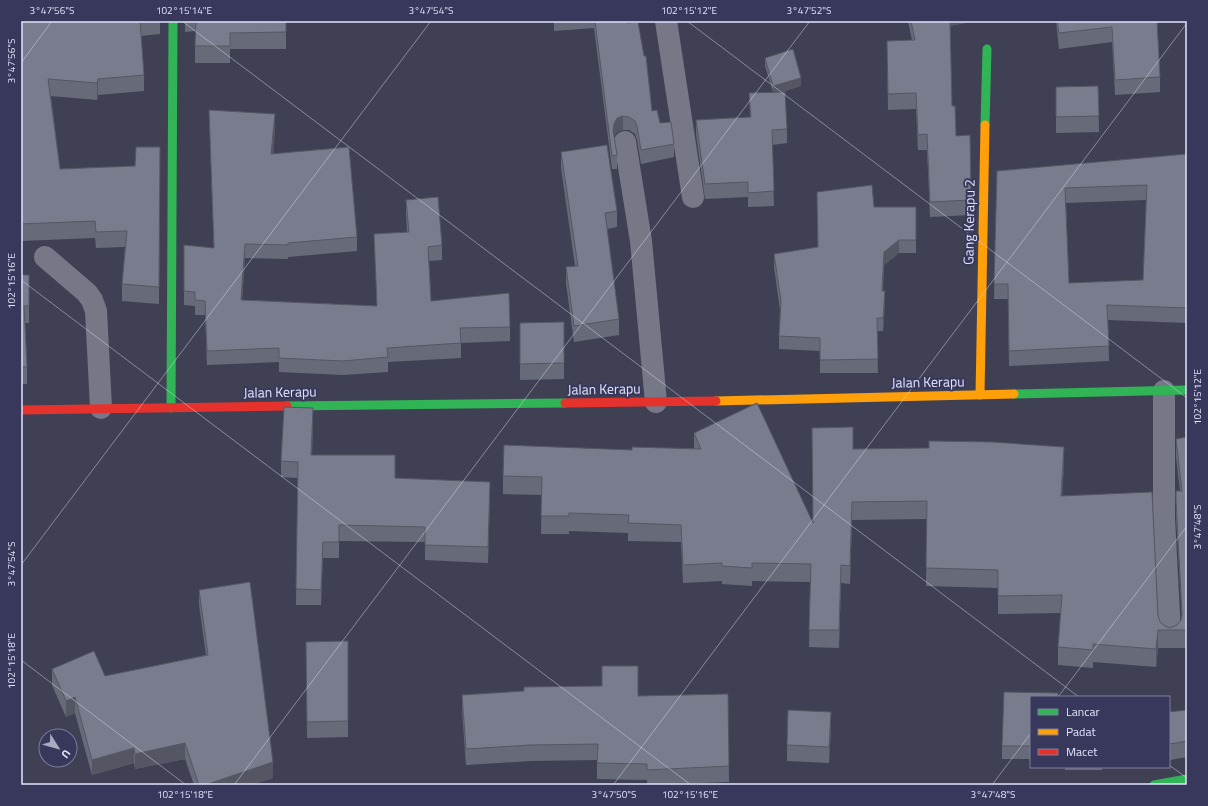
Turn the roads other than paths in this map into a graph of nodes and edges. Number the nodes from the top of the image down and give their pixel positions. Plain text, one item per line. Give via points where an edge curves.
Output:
1 (173, 21) edge
2 (666, 21) edge
3 (987, 49) dead end
4 (625, 142) dead end
5 (693, 197) dead end
6 (45, 257) dead end
7 (1187, 390) edge
8 (1164, 391) junction
9 (980, 395) junction
10 (656, 402) junction
11 (101, 408) junction
12 (171, 408) junction
13 (21, 410) edge
14 (1170, 633) dead end
15 (1187, 779) edge
16 (1154, 785) edge

1 - 12 street
2 - 5 street
3 - 9 street, Gang Kerapu 2
4 - 10 street via 641,241
6 - 11 street via 92,300 96,311
7 - 8 street, Jalan Kerapu
8 - 9 street, Jalan Kerapu
8 - 14 street via 1164,518
9 - 10 street, Jalan Kerapu
10 - 12 street, Jalan Kerapu
11 - 12 street, Jalan Kerapu
11 - 13 street, Jalan Kerapu
15 - 16 street

